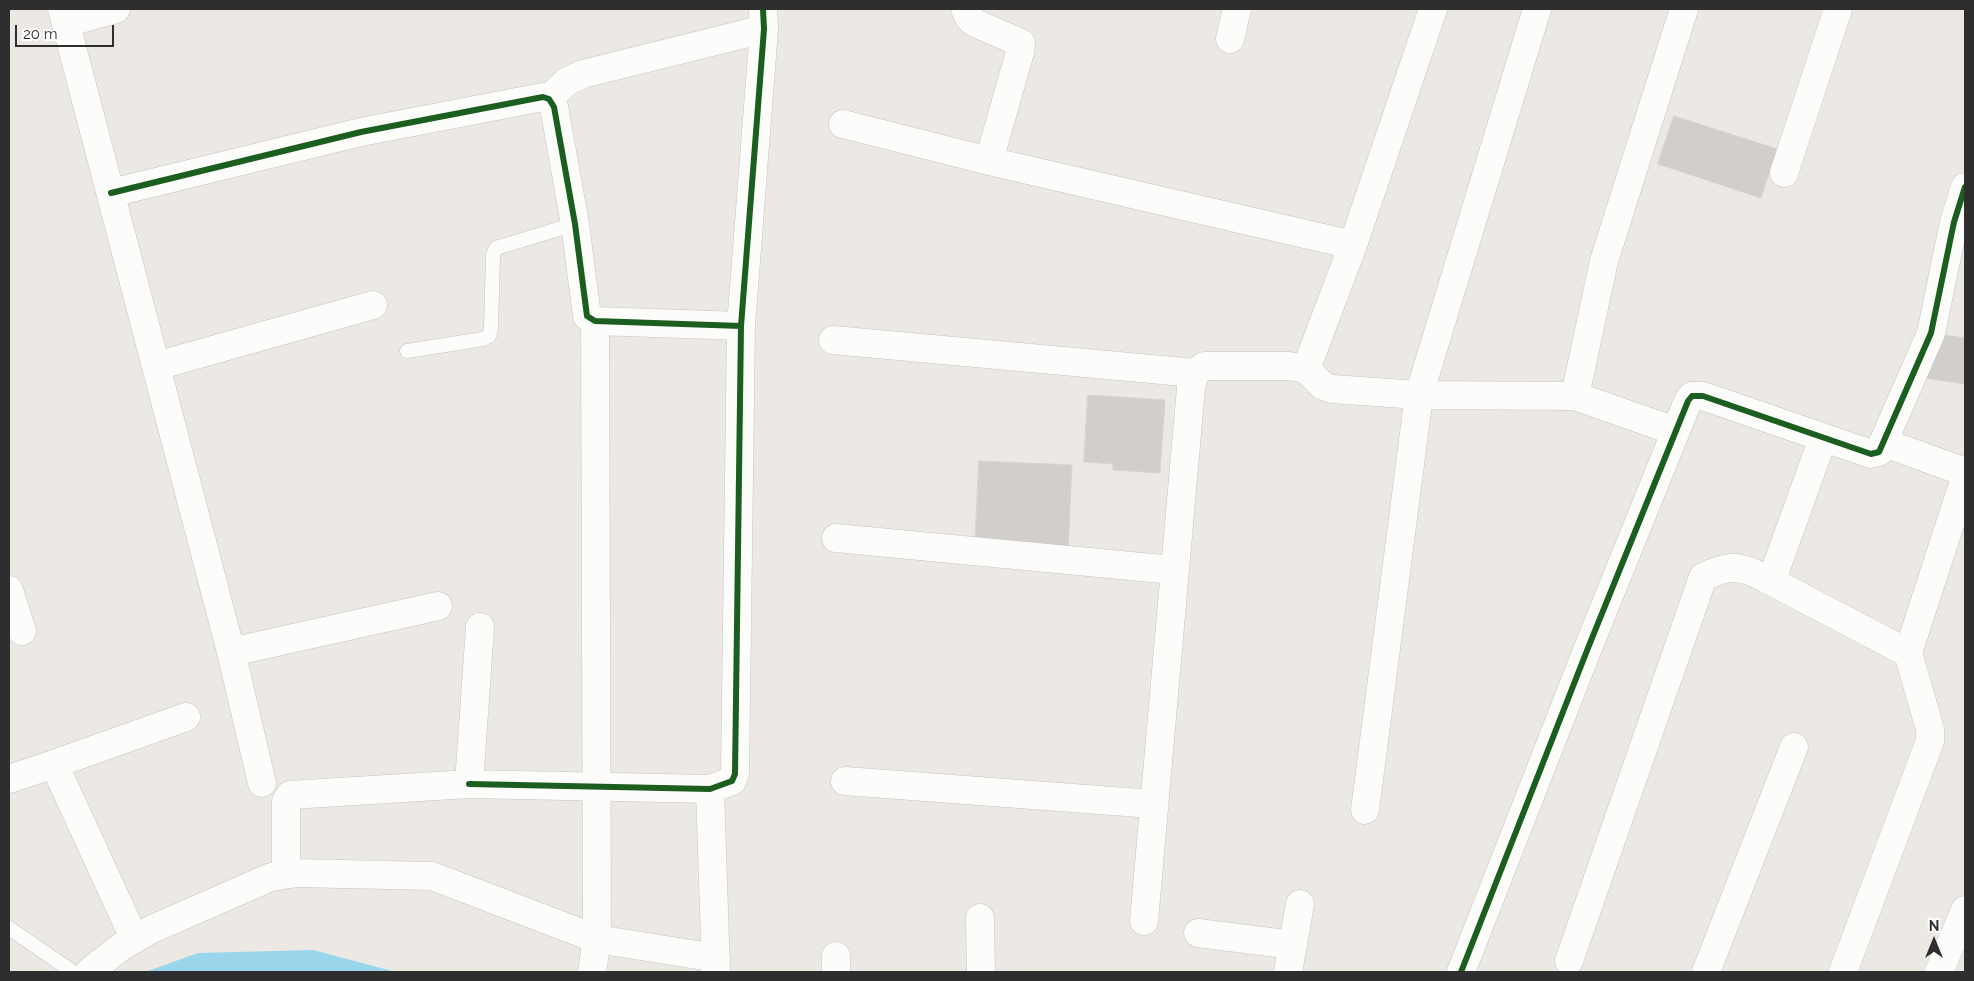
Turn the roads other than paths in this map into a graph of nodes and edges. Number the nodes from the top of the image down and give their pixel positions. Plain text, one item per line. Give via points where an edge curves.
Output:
1 (116, 9) edge
2 (965, 9) edge
3 (1237, 9) edge
4 (1434, 9) edge
5 (1537, 9) edge
6 (1684, 9) edge
7 (1838, 9) edge
8 (64, 16) edge
9 (763, 19) edge
10 (1230, 39) dead end
11 (549, 99) junction
12 (843, 124) dead end
13 (990, 161) junction
14 (1784, 173) dead end
15 (1965, 186) edge
16 (111, 193) junction
17 (1960, 223) edge
18 (575, 224) junction
19 (1353, 245) junction
20 (373, 305) dead end
21 (595, 321) junction
22 (741, 326) junction
23 (833, 340) dead end
24 (407, 351) dead end
25 (156, 366) junction
26 (1306, 369) junction
27 (1194, 373) junction
28 (1419, 395) junction
29 (1575, 396) junction
30 (1675, 432) junction
31 (1823, 438) junction
32 (1885, 443) junction
33 (1965, 472) edge
34 (1965, 478) edge
35 (836, 538) dead end
36 (1173, 570) junction
37 (1765, 578) junction
38 (9, 590) edge
39 (438, 606) dead end
40 (480, 627) dead end
41 (22, 631) dead end
42 (231, 652) junction
43 (1908, 653) junction
44 (186, 717) dead end
45 (1794, 747) dead end
46 (54, 764) junction
47 (9, 779) edge
48 (845, 781) dead end
49 (262, 783) dead end
50 (469, 784) junction
51 (597, 785) junction
52 (710, 789) junction
53 (1153, 804) junction
54 (1365, 810) dead end
55 (286, 874) junction
56 (1300, 904) dead end
57 (1965, 910) edge
58 (980, 918) dead end
59 (1144, 921) dead end
60 (9, 928) edge
61 (1198, 933) dead end
62 (134, 938) junction
63 (597, 939) junction
64 (1293, 946) junction
65 (1569, 961) dead end
66 (716, 965) edge
67 (73, 972) edge
68 (90, 972) edge
69 (592, 972) edge
70 (981, 972) edge
71 (1288, 972) edge
72 (1462, 972) edge
73 (1706, 972) edge
74 (1843, 972) edge
75 (1939, 972) edge

1 - 8 street
2 - 13 street via 975,23 1021,43
3 - 10 street
4 - 19 street
5 - 28 street
6 - 29 street via 1604,261
7 - 14 street
8 - 16 street
9 - 11 street via 583,74 566,82
9 - 22 street
11 - 16 street via 543,97 374,129
11 - 18 street via 554,107
12 - 13 street
13 - 19 street
15 - 17 street
16 - 25 street
17 - 32 street via 1931,333
18 - 21 street via 584,309 586,316
18 - 24 lane via 496,248 489,336
19 - 26 street
20 - 25 street
21 - 22 street
21 - 51 street
22 - 52 street via 735,774 732,781
23 - 27 street
25 - 42 street
26 - 27 street via 1204,366
26 - 28 street via 1323,386 1332,389
27 - 36 street
28 - 29 street
28 - 54 street
29 - 30 street
30 - 31 street via 1688,401 1692,396 1703,396
30 - 72 street
31 - 32 street via 1871,454 1879,452
31 - 37 street via 1775,571
32 - 33 street
34 - 43 street
35 - 36 street
36 - 53 street
37 - 43 street
37 - 65 street via 1745,568 1723,568 1703,577
38 - 41 street
39 - 42 street
40 - 50 street
42 - 49 street
43 - 74 street via 1930,729 1930,741
44 - 46 street
45 - 73 street
46 - 47 street
46 - 62 street
48 - 53 street
50 - 51 street
50 - 55 street via 290,795 286,801
51 - 52 street
51 - 63 street
52 - 66 street
53 - 59 street
55 - 62 street via 271,877
55 - 63 street via 432,876
56 - 64 street
57 - 75 street
58 - 70 street
60 - 67 lane
61 - 64 street
62 - 68 street
63 - 66 street
63 - 69 street
64 - 71 street

